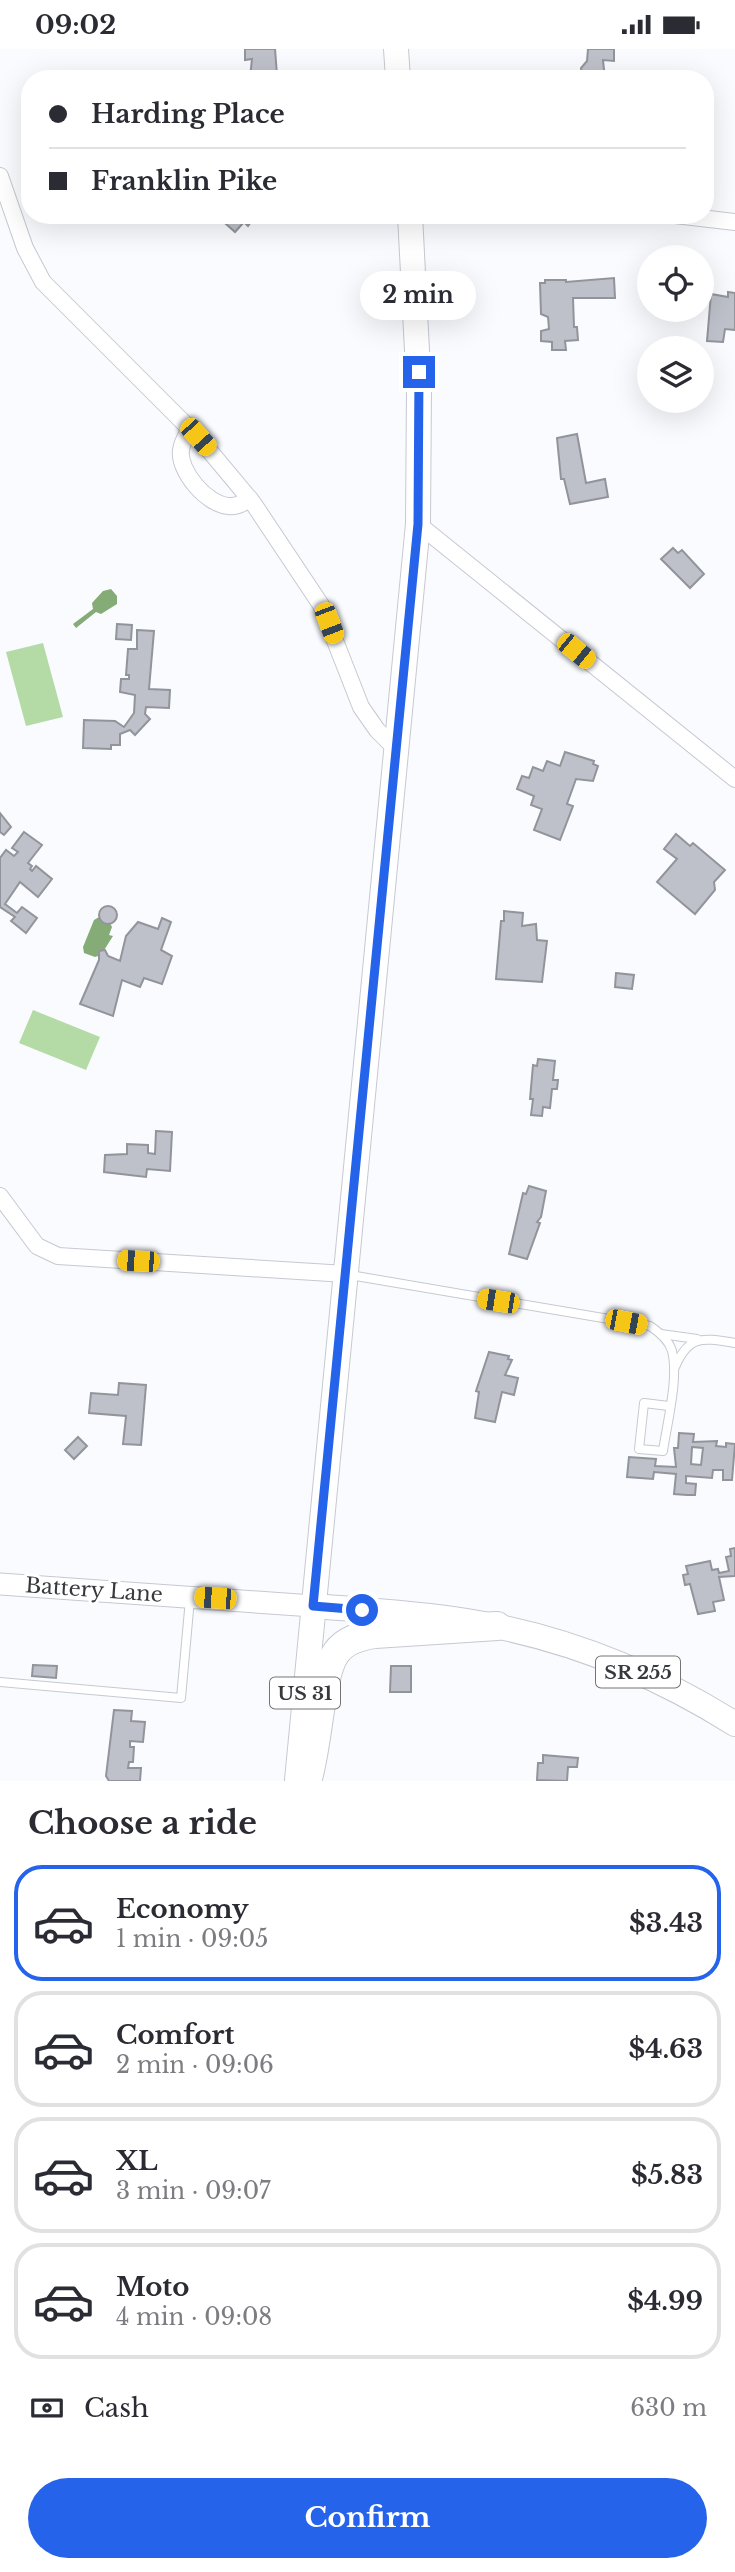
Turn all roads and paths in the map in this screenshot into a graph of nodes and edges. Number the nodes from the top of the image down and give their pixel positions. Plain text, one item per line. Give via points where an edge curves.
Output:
1 (396, 49) edge
2 (397, 70) edge
3 (0, 176) edge
4 (714, 220) edge
5 (735, 222) edge
6 (410, 224) edge
7 (190, 429) junction
8 (250, 499) junction
9 (418, 524) junction
10 (398, 751) junction
11 (735, 779) edge
12 (0, 1196) edge
13 (346, 1274) junction
14 (662, 1334) junction
15 (698, 1339) junction
16 (735, 1343) edge
17 (673, 1369) junction
18 (669, 1406) junction
19 (0, 1584) edge
20 (190, 1596) junction
21 (313, 1606) junction
22 (497, 1626) junction
23 (0, 1682) edge
24 (735, 1724) edge
25 (297, 1781) edge
26 (307, 1781) edge

1 - 2 main road
3 - 7 street via 24,248 43,282
4 - 5 street
6 - 9 main road, US 31 via 419,389
7 - 8 street
7 - 8 street via 181,460 201,489 220,505 231,507
8 - 10 street via 321,605 361,707
9 - 10 main road, US 31
9 - 11 street
10 - 13 main road, US 31
12 - 13 street via 37,1246 58,1256
13 - 14 lane via 580,1313 650,1327
13 - 21 main road, US 31
14 - 15 lane
14 - 17 lane via 672,1349
15 - 16 lane
15 - 17 lane via 683,1348
17 - 18 lane
18 - 18 lane via 644,1403 639,1449 663,1451
19 - 20 main road, Battery Lane
20 - 21 main road, Battery Lane
20 - 23 lane via 181,1698
21 - 22 main road, SR 255
21 - 25 main road, US 31
22 - 24 main road, SR 255 via 563,1643 628,1668
22 - 26 highway via 375,1634 340,1648 327,1673

